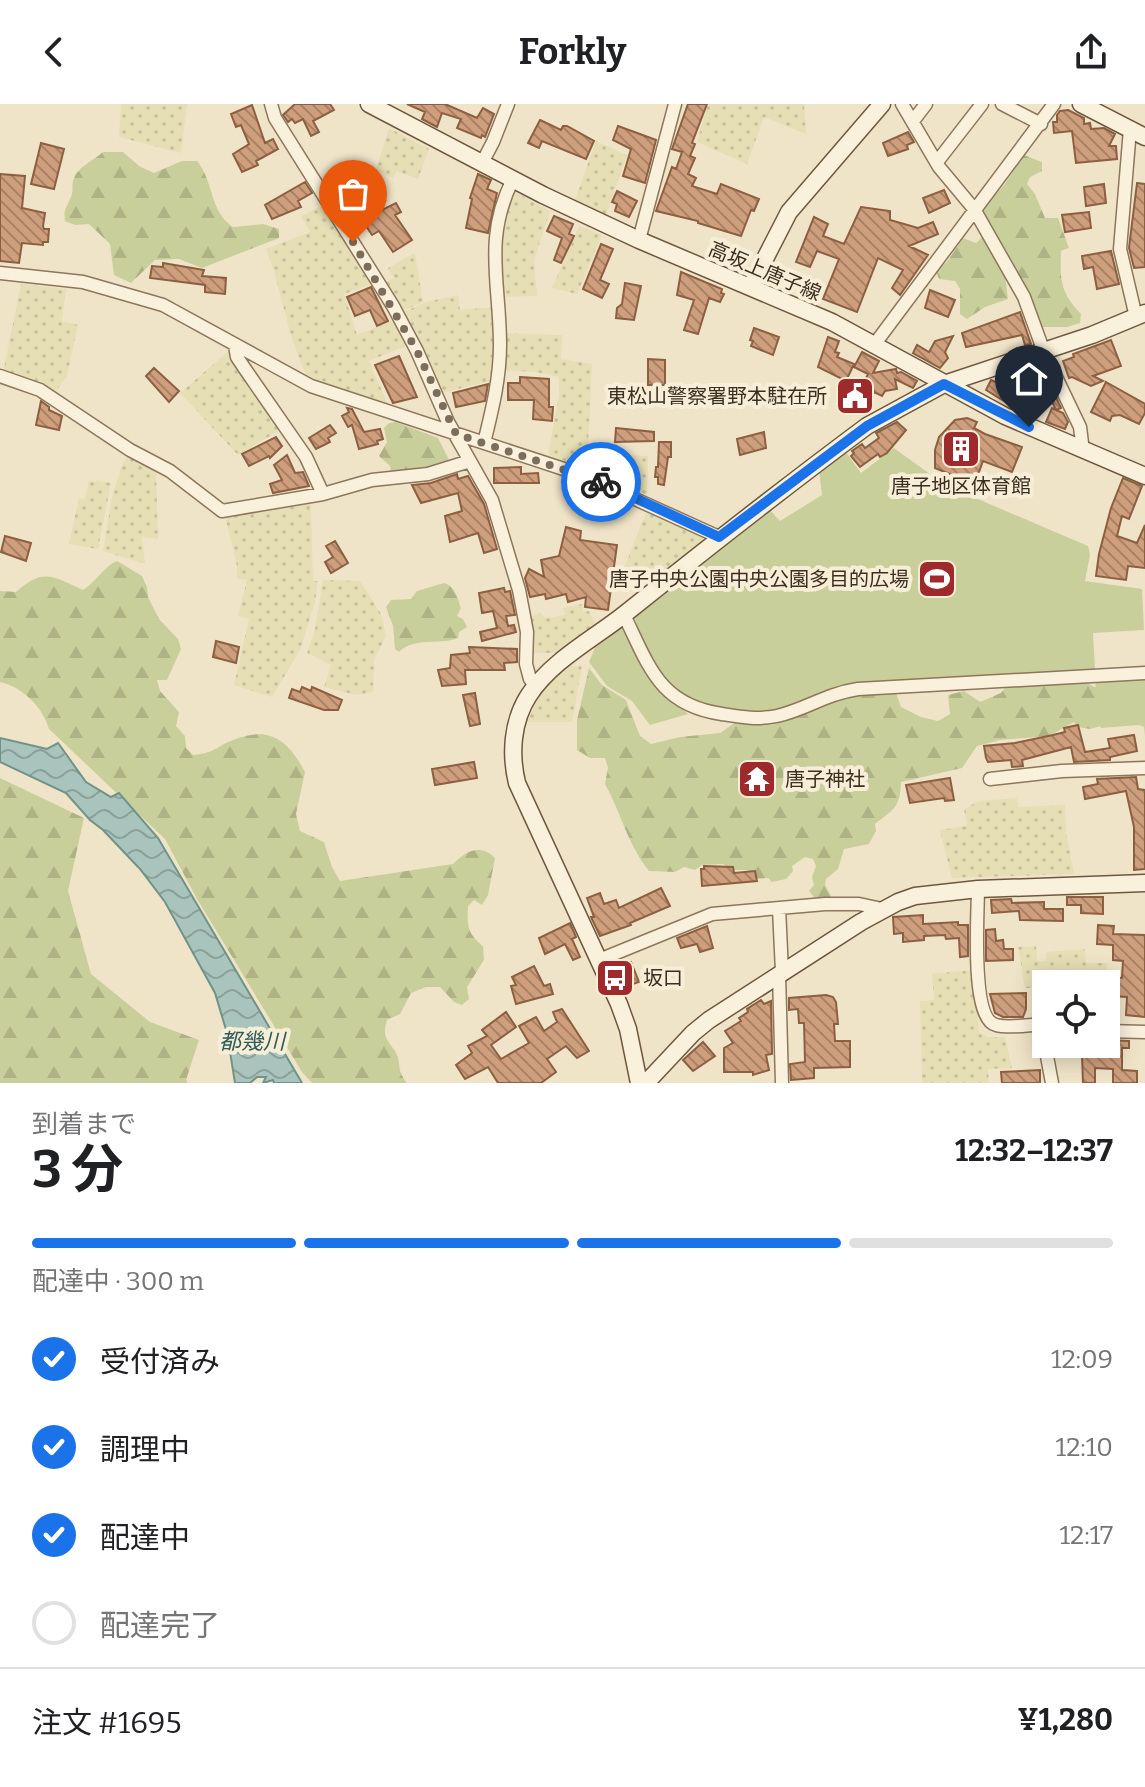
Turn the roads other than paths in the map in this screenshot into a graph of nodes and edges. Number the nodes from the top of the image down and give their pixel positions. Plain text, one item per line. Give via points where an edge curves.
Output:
1 (271, 104) edge
2 (369, 104) edge
3 (508, 104) edge
4 (675, 104) edge
5 (882, 104) edge
6 (902, 104) edge
7 (926, 104) edge
8 (982, 104) edge
9 (1002, 104) edge
10 (1054, 104) edge
11 (1081, 104) edge
12 (913, 121) junction
13 (1041, 124) junction
14 (1138, 133) edge
15 (937, 162) junction
16 (482, 163) junction
17 (513, 179) junction
18 (974, 209) junction
19 (639, 240) junction
20 (0, 273) edge
21 (751, 286) junction
22 (1140, 315) edge
23 (874, 345) junction
24 (235, 346) junction
25 (1044, 352) junction
26 (0, 376) edge
27 (944, 384) junction
28 (456, 434) junction
29 (484, 443) junction
30 (1083, 451) junction
31 (470, 461) junction
32 (1145, 476) edge
33 (323, 494) junction
34 (719, 537) junction
35 (624, 615) junction
36 (1145, 673) edge
37 (536, 687) junction
38 (1145, 768) edge
39 (990, 779) dead end
40 (1145, 883) edge
41 (978, 889) junction
42 (779, 908) junction
43 (882, 909) junction
44 (599, 960) junction
45 (780, 973) junction
46 (1032, 1024) edge
47 (1120, 1031) edge
48 (1145, 1032) edge
49 (1049, 1058) edge
50 (639, 1083) edge
51 (646, 1083) edge
52 (782, 1083) edge
53 (1052, 1083) edge

1 - 28 street via 393,306
2 - 16 street, 高坂上唐子線
3 - 16 street
4 - 19 street
5 - 21 street via 789,212
6 - 12 street
7 - 12 street
8 - 15 street
9 - 13 street
10 - 13 street
11 - 14 street
12 - 15 street
13 - 18 street
14 - 22 street via 1120,249
15 - 18 street
16 - 17 street, 高坂上唐子線
17 - 19 street, 高坂上唐子線
17 - 29 street via 496,227 499,378
18 - 23 street
18 - 25 street via 1024,297
19 - 21 street, 高坂上唐子線
20 - 24 street via 125,292 163,305
21 - 23 street, 高坂上唐子線
22 - 25 street
23 - 27 street, 高坂上唐子線
24 - 28 street via 311,386
24 - 33 street via 237,357 306,457
25 - 27 street
25 - 30 street via 1080,427
26 - 33 street via 40,390 170,471 222,511
27 - 30 street, 高坂上唐子線
27 - 34 street via 867,426
28 - 29 street
28 - 31 street
29 - 34 street via 615,488
30 - 32 street, 高坂上唐子線
31 - 33 street
31 - 37 street via 492,500 519,590 527,632 526,664
34 - 35 street
35 - 36 street via 653,674 675,698 703,711 753,719 858,689
35 - 37 street
37 - 44 street via 515,730 517,783
38 - 39 street
40 - 41 street
41 - 43 street via 933,892
41 - 46 street via 977,959 986,1018 996,1025
42 - 43 street via 859,904
42 - 44 street via 712,914
42 - 45 street
43 - 45 street
44 - 50 street via 628,1029
45 - 51 street via 693,1033
45 - 52 street
47 - 48 street
49 - 53 street

